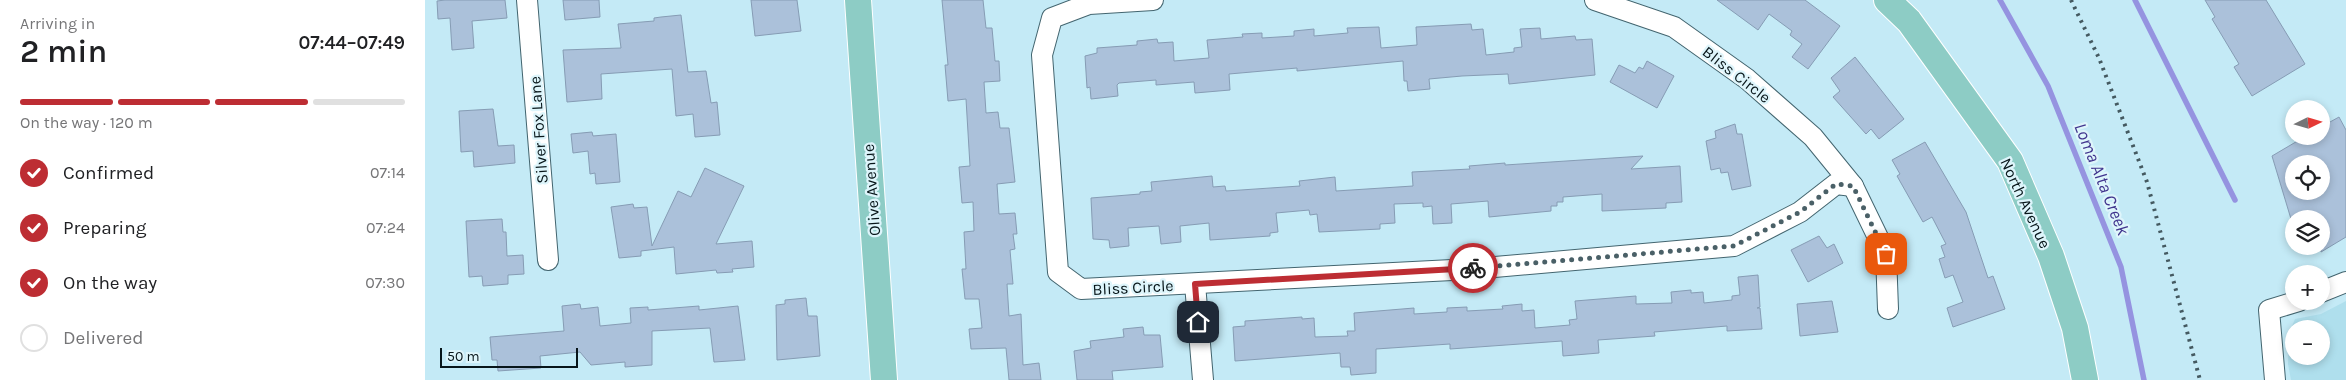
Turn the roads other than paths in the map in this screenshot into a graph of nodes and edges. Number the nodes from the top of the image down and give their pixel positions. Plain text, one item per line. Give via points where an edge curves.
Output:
1 (527, 0) edge
2 (857, 0) edge
3 (1153, 0) edge
4 (1595, 0) edge
5 (1887, 0) edge
6 (1853, 186) junction
7 (548, 260) dead end
8 (2346, 282) edge
9 (1195, 284) junction
10 (2330, 288) edge
11 (2285, 305) edge
12 (1888, 309) dead end
13 (884, 380) edge
14 (1203, 380) edge
15 (2085, 380) edge
16 (2275, 380) edge

1 - 7 street, Silver Fox Lane
2 - 13 main road, Olive Avenue
3 - 9 street, Bliss Circle via 1089,4 1053,18 1042,55 1058,272 1081,289
4 - 6 street, Bliss Circle via 1674,27 1747,79 1813,137
5 - 15 main road, North Avenue via 1909,21 2010,161 2051,256 2075,328
6 - 9 street, Bliss Circle via 1836,184 1800,212 1734,246 1473,268
6 - 12 street, Bliss Circle via 1886,254
8 - 10 street
9 - 14 street
11 - 16 street via 2269,310

